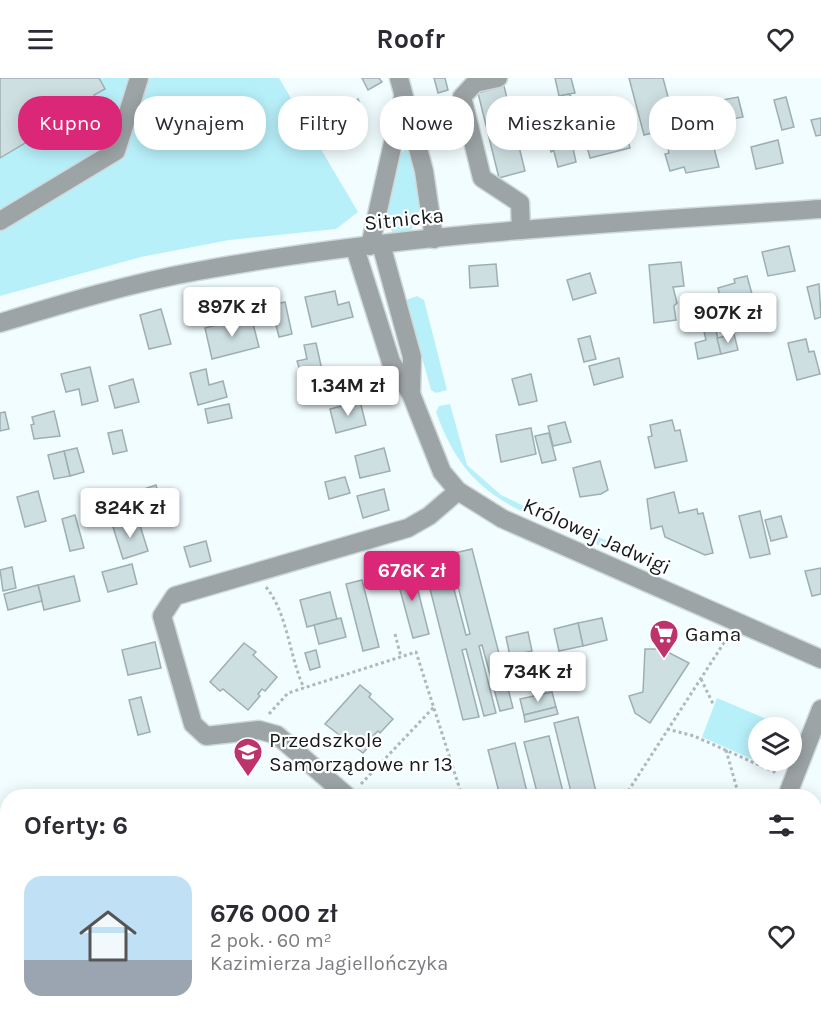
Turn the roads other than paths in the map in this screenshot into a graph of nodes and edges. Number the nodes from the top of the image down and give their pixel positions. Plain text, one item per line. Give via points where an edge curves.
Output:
1 (139, 78) edge
2 (498, 78) edge
3 (402, 86) edge
4 (821, 208) edge
5 (0, 221) edge
6 (521, 230) junction
7 (434, 239) junction
8 (368, 246) junction
9 (0, 322) edge
10 (411, 394) junction
11 (458, 491) junction
12 (821, 660) edge
13 (821, 709) edge
14 (345, 789) edge
15 (790, 789) edge

1 - 5 street via 116,151
2 - 6 street via 475,83 462,97 482,178 520,203
3 - 7 street via 424,171
3 - 8 street
4 - 6 street, Sitnicka
6 - 7 street, Sitnicka
7 - 8 street, Sitnicka
8 - 9 street, Sitnicka via 197,271
8 - 10 street, Królowej Jadwigi via 391,362
8 - 10 street, Królowej Jadwigi via 412,357
10 - 11 street, Królowej Jadwigi via 442,472
11 - 12 street, Królowej Jadwigi via 503,519
11 - 14 street via 408,528 175,596 162,616 193,724 206,736 259,730 277,735
13 - 15 street

